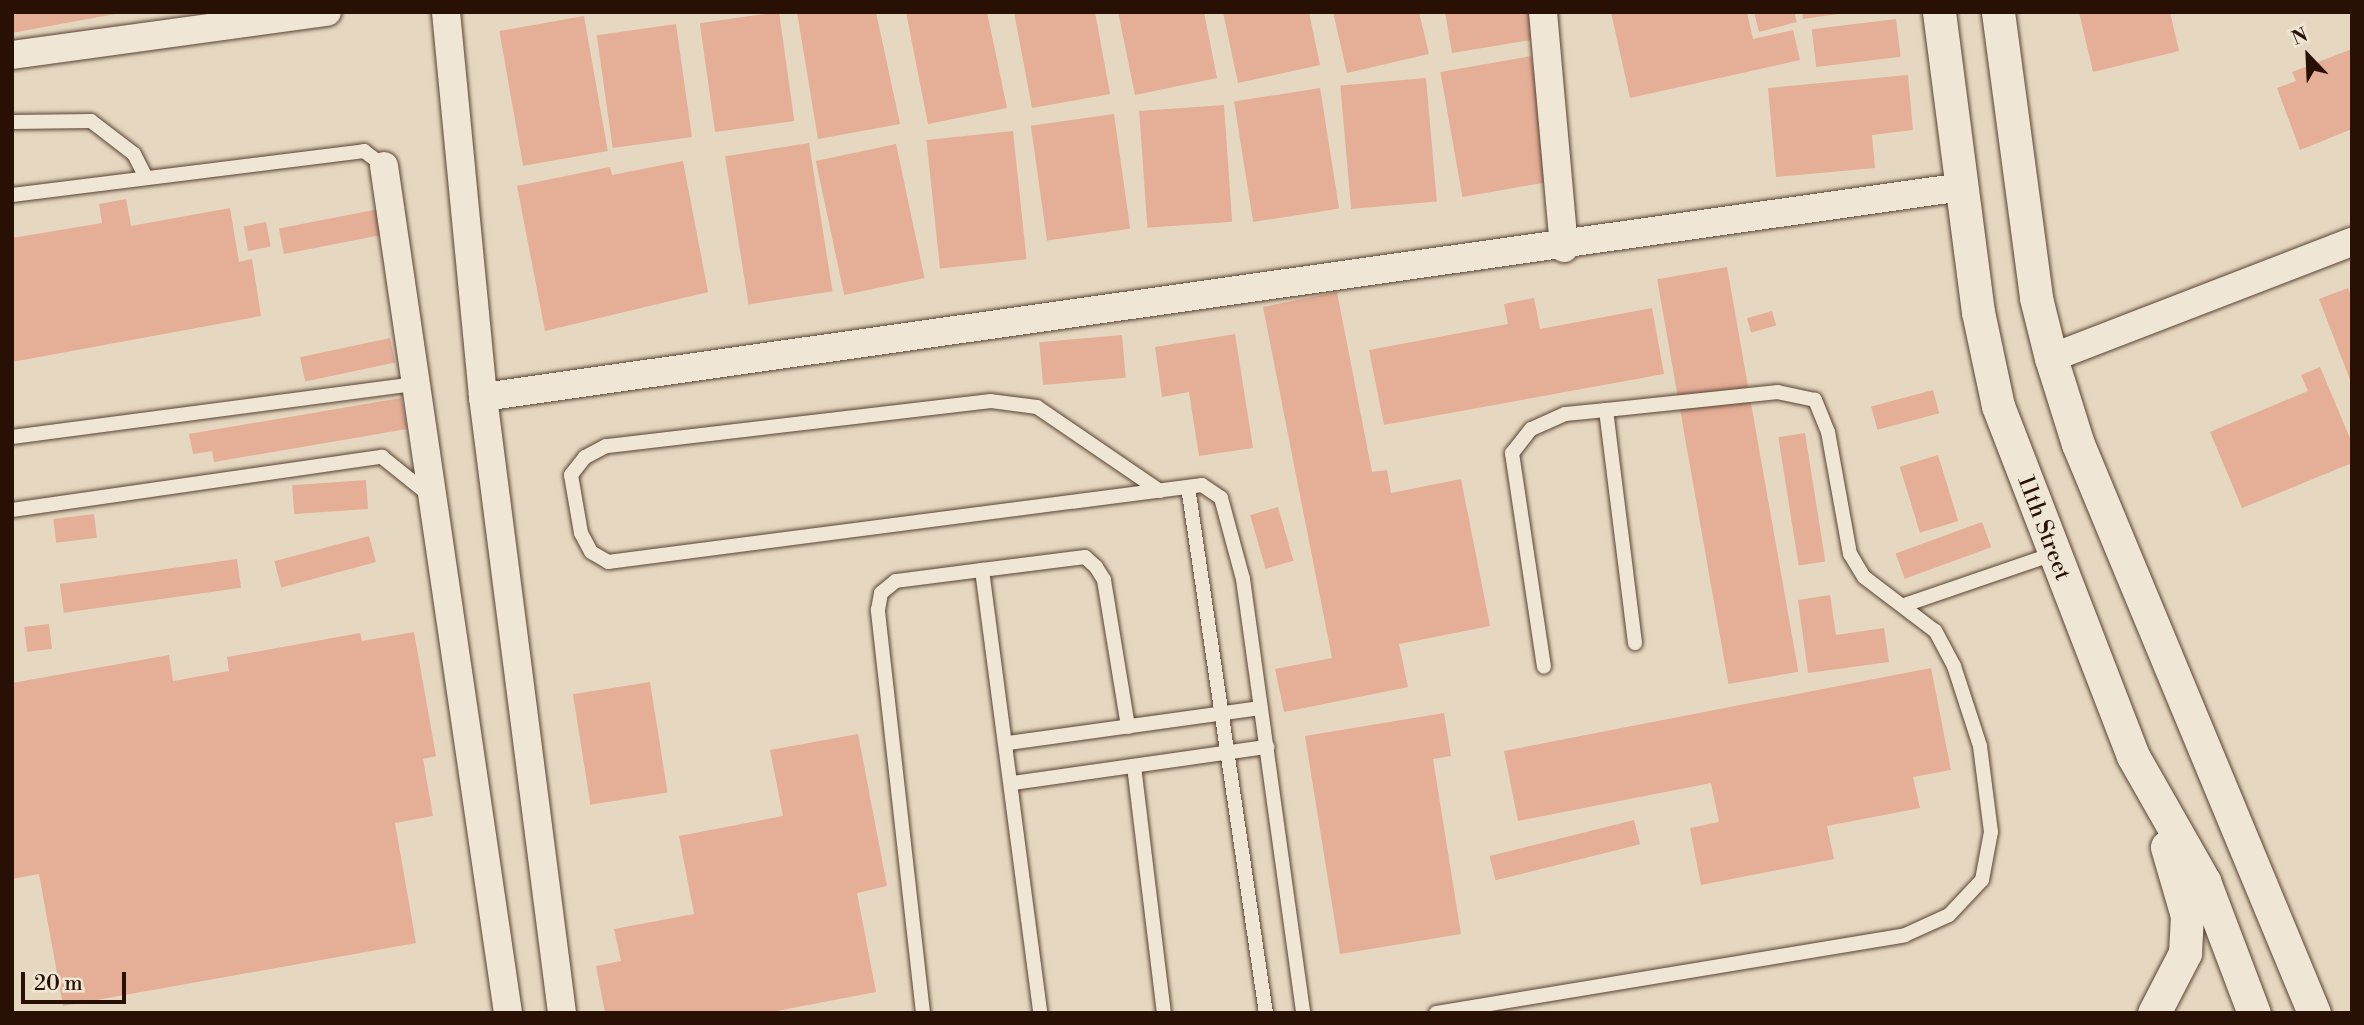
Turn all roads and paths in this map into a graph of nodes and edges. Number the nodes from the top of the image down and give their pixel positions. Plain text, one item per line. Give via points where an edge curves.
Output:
1 (327, 12) edge
2 (446, 12) edge
3 (1543, 12) edge
4 (1939, 12) edge
5 (1998, 12) edge
6 (257, 16) edge
7 (12, 55) edge
8 (12, 122) edge
9 (384, 166) joint
10 (146, 178) junction
11 (1962, 187) junction
12 (12, 195) edge
13 (2352, 242) edge
14 (1564, 248) junction
15 (2051, 358) junction
16 (412, 384) junction
17 (482, 397) junction
18 (1606, 410) junction
19 (12, 437) edge
20 (1188, 487) junction
21 (1160, 491) junction
22 (428, 494) junction
23 (12, 510) edge
24 (2053, 555) junction
25 (982, 570) junction
26 (1907, 604) junction
27 (1635, 643) dead end
28 (1544, 667) dead end
29 (1261, 708) junction
30 (1222, 715) junction
31 (1128, 727) junction
32 (1008, 743) junction
33 (1267, 747) junction
34 (1228, 752) junction
35 (2133, 756) junction
36 (1134, 766) junction
37 (1013, 783) junction
38 (508, 1013) edge
39 (562, 1013) edge
40 (923, 1013) edge
41 (1040, 1013) edge
42 (1164, 1013) edge
43 (1266, 1013) edge
44 (1303, 1013) edge
45 (1436, 1013) edge
46 (2154, 1013) edge
47 (2254, 1013) edge
48 (2314, 1013) edge

1 - 6 street
2 - 17 street
3 - 14 street
4 - 11 street, 11th Street
5 - 15 street via 2036,298
6 - 7 street
8 - 10 lane via 91,121 134,154
9 - 10 lane via 364,151
9 - 16 street
10 - 12 lane
11 - 14 street
11 - 24 street, 11th Street via 1985,360
13 - 15 street
14 - 17 street
15 - 48 street via 2078,444
16 - 19 lane
16 - 22 street
17 - 39 street
18 - 26 lane via 1778,392 1815,400 1828,432 1850,554 1864,577
18 - 27 lane
18 - 28 lane via 1565,414 1531,429 1512,453
20 - 21 lane
20 - 29 lane via 1202,485 1228,506
20 - 30 lane
21 - 21 lane via 608,562 591,552 581,533 571,475 585,457 606,446 991,401 1037,407
22 - 23 lane via 382,457
22 - 38 street
24 - 26 lane
24 - 35 street, 11th Street
25 - 31 lane via 1085,557 1096,567 1104,580
25 - 32 lane
25 - 40 lane via 896,581 881,593 878,610
26 - 45 lane via 1935,631 1954,666 1980,746 1989,844 1982,880 1949,915 1905,935
29 - 30 lane
29 - 33 lane
30 - 31 lane
30 - 34 lane
31 - 32 lane
32 - 37 lane
33 - 34 lane
33 - 44 lane
34 - 36 lane
34 - 43 lane
35 - 46 street via 2188,916 2185,953
35 - 47 street, 11th Street via 2204,881
36 - 37 lane
36 - 42 lane
37 - 41 lane

